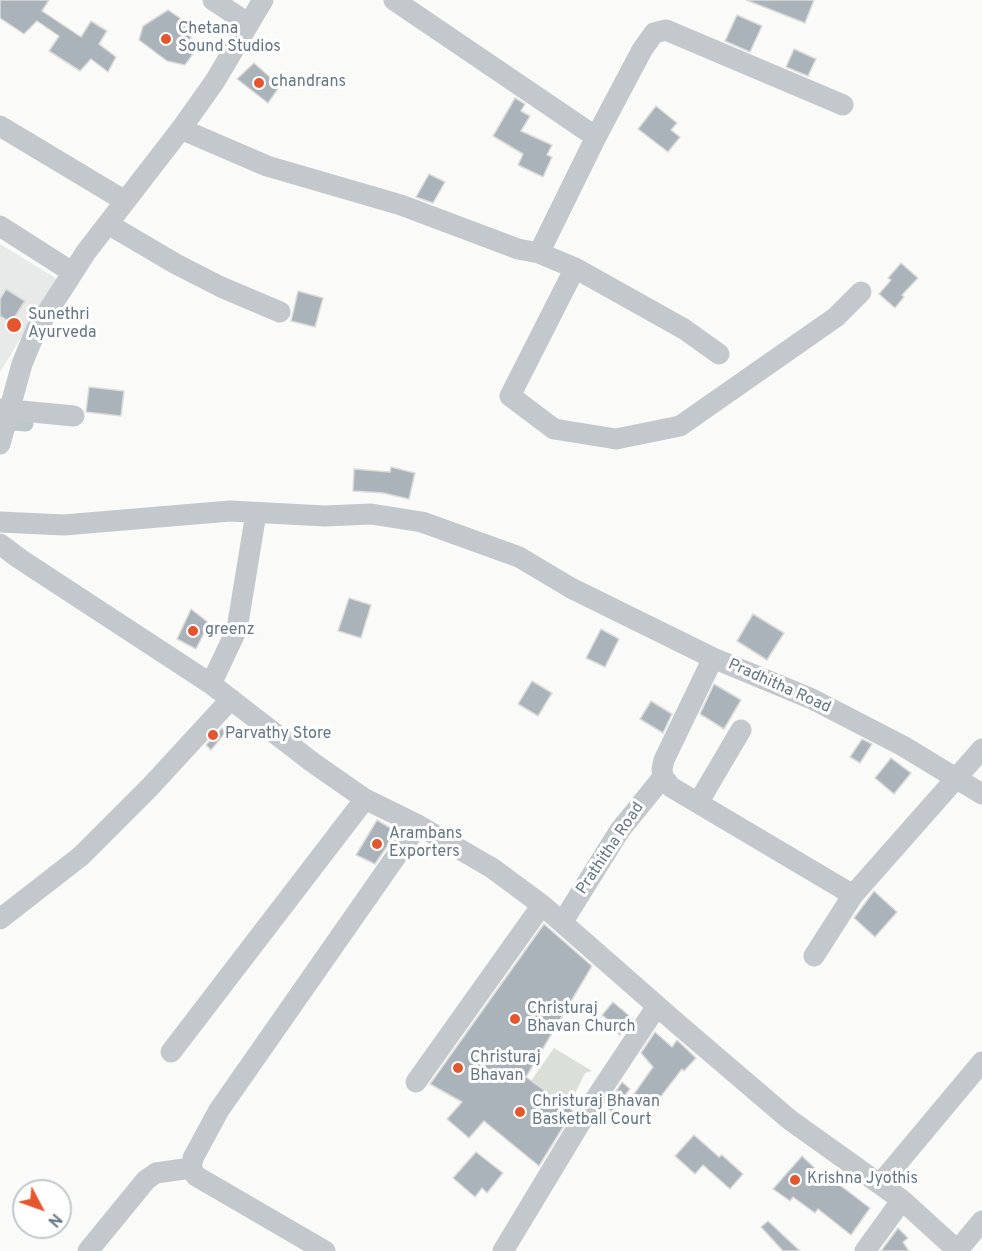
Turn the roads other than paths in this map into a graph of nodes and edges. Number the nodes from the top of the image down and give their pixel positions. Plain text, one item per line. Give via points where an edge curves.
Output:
1 (213, 0) edge
2 (263, 0) edge
3 (394, 0) edge
4 (249, 24) junction
5 (843, 105) dead end
6 (0, 126) edge
7 (181, 129) junction
8 (596, 137) junction
9 (125, 201) junction
10 (108, 224) junction
11 (0, 226) edge
12 (539, 253) junction
13 (575, 268) junction
14 (72, 272) junction
15 (861, 292) dead end
16 (280, 312) dead end
17 (718, 354) dead end
18 (4, 410) edge
19 (74, 416) dead end
20 (0, 444) edge
21 (256, 513) junction
22 (0, 522) edge
23 (0, 544) edge
24 (713, 658) junction
25 (211, 684) junction
26 (231, 699) junction
27 (741, 730) dead end
28 (982, 749) edge
29 (663, 777) junction
30 (957, 778) junction
31 (982, 794) edge
32 (365, 799) junction
33 (698, 803) junction
34 (418, 825) junction
35 (853, 895) junction
36 (542, 905) junction
37 (0, 919) edge
38 (562, 923) junction
39 (814, 956) dead end
40 (657, 1006) junction
41 (171, 1052) dead end
42 (982, 1062) edge
43 (416, 1082) dead end
44 (191, 1168) junction
45 (880, 1184) junction
46 (902, 1200) junction
47 (982, 1221) edge
48 (88, 1251) edge
49 (325, 1251) edge
50 (503, 1251) edge
51 (865, 1251) edge
52 (957, 1251) edge

1 - 4 street
2 - 4 street
3 - 8 street
4 - 7 street
5 - 8 street via 666,30 654,33 642,50
6 - 9 street
7 - 9 street
7 - 12 street via 267,166 401,205 518,249
8 - 12 street
9 - 10 street
10 - 14 street
10 - 16 street via 176,264
11 - 14 street
12 - 13 street
13 - 15 street via 510,396 554,429 616,439 680,426 836,317
13 - 17 street via 684,328
14 - 18 street via 36,330
18 - 19 street
18 - 20 street
21 - 22 street, Pradhitha Road via 230,511 64,525
21 - 24 street, Pradhitha Road via 371,514 422,522 519,557 571,588
21 - 25 street via 237,629
23 - 25 street
24 - 29 street via 664,760
24 - 30 street, Pradhitha Road via 812,699
25 - 26 street
26 - 32 street
26 - 37 street via 81,856
27 - 33 street
28 - 30 street
29 - 33 street via 671,787
29 - 38 street, Prathitha Road via 620,830
30 - 31 street, Pradhitha Road
30 - 35 street
32 - 34 street
32 - 41 street
33 - 35 street
34 - 36 street via 492,868
34 - 44 street via 219,1110
35 - 39 street
36 - 38 street
36 - 43 street
38 - 40 street
40 - 45 street via 790,1120
40 - 50 street via 588,1110
42 - 45 street
44 - 48 street via 156,1173 146,1180
44 - 49 street via 196,1176
45 - 46 street
46 - 51 street
46 - 52 street
47 - 52 street

